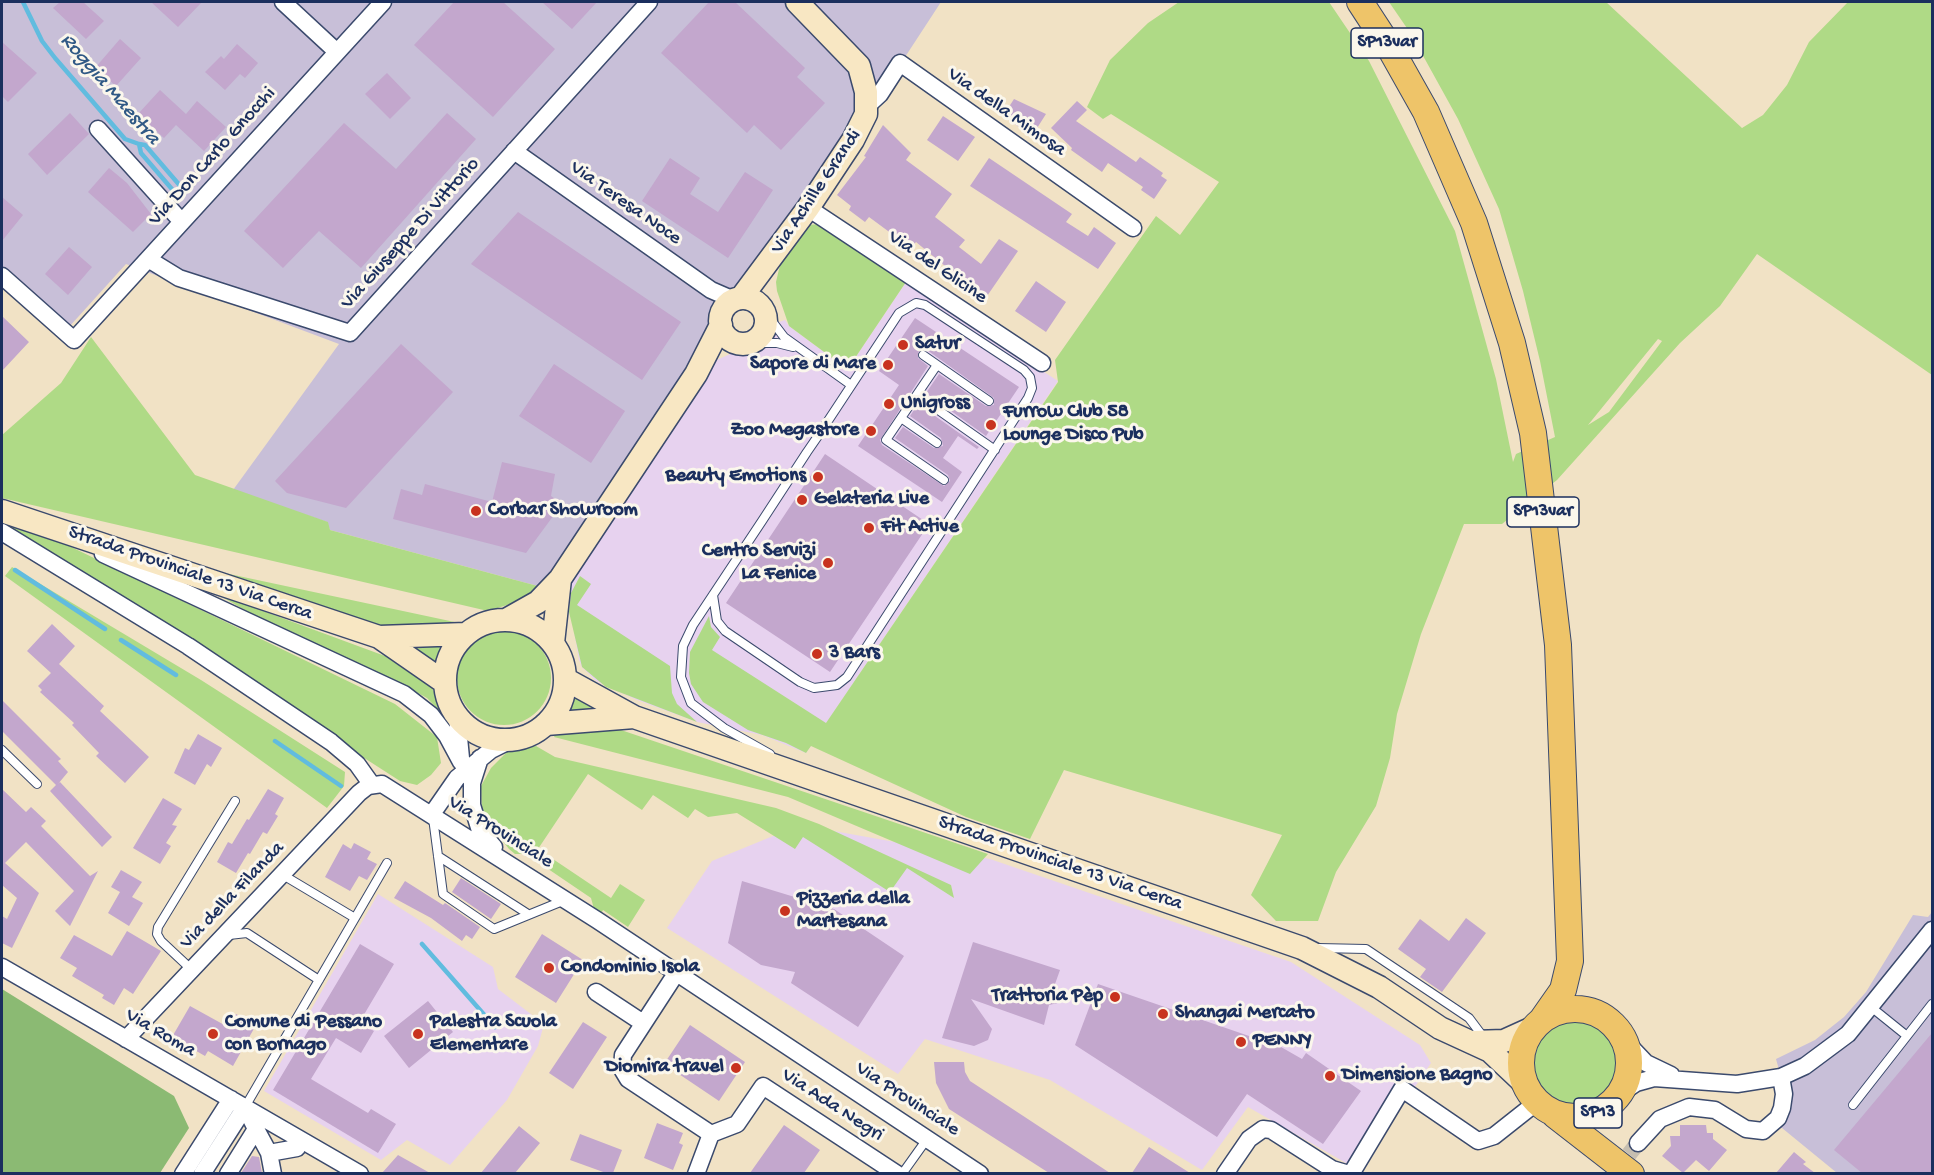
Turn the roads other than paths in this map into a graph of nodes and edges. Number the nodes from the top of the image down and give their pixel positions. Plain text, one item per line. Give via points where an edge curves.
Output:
1 (283, 2) edge
2 (383, 2) edge
3 (649, 2) edge
4 (797, 2) edge
5 (1360, 2) edge
6 (337, 52) junction
7 (867, 106) junction
8 (98, 129) dead end
9 (514, 151) junction
10 (808, 208) junction
11 (182, 222) junction
12 (1133, 228) dead end
13 (148, 259) junction
14 (769, 264) junction
15 (2, 276) edge
16 (729, 310) junction
17 (764, 311) junction
18 (746, 344) junction
19 (799, 350) junction
20 (923, 355) dead end
21 (1042, 363) dead end
22 (937, 365) junction
23 (696, 374) junction
24 (851, 385) junction
25 (917, 395) junction
26 (989, 401) dead end
27 (901, 418) junction
28 (937, 443) dead end
29 (995, 450) junction
30 (944, 480) dead end
31 (2, 511) edge
32 (23, 518) junction
33 (2, 532) edge
34 (560, 579) junction
35 (713, 595) junction
36 (506, 620) junction
37 (466, 634) junction
38 (379, 637) junction
39 (553, 643) junction
40 (565, 679) junction
41 (444, 682) junction
42 (457, 717) junction
43 (634, 717) junction
44 (546, 724) junction
45 (509, 741) junction
46 (2, 750) edge
47 (480, 758) junction
48 (459, 770) junction
49 (815, 780) junction
50 (37, 784) dead end
51 (372, 785) junction
52 (234, 801) dead end
53 (432, 814) junction
54 (438, 856) junction
55 (387, 863) dead end
56 (512, 865) junction
57 (283, 875) junction
58 (566, 900) junction
59 (247, 913) junction
60 (528, 914) junction
61 (356, 918) junction
62 (1932, 930) edge
63 (247, 933) junction
64 (222, 939) junction
65 (1570, 961) junction
66 (2, 967) edge
67 (192, 970) junction
68 (676, 972) junction
69 (319, 980) junction
70 (596, 992) dead end
71 (1932, 1004) edge
72 (1871, 1008) junction
73 (1608, 1019) junction
74 (644, 1023) junction
75 (1538, 1023) junction
76 (1907, 1036) junction
77 (126, 1038) junction
78 (1480, 1042) junction
79 (1626, 1042) junction
80 (1780, 1077) junction
81 (1677, 1078) junction
82 (1621, 1093) junction
83 (1537, 1099) junction
84 (238, 1103) junction
85 (1853, 1105) dead end
86 (1602, 1111) junction
87 (256, 1129) junction
88 (711, 1134) junction
89 (927, 1139) junction
90 (1638, 1143) tunnel mouth
91 (297, 1148) dead end
92 (269, 1153) junction
93 (1605, 1153) junction
94 (183, 1173) edge
95 (202, 1173) edge
96 (228, 1173) edge
97 (273, 1173) edge
98 (360, 1173) edge
99 (696, 1173) edge
100 (897, 1173) edge
101 (902, 1173) edge
102 (980, 1173) edge
103 (1225, 1173) edge
104 (1350, 1173) edge
105 (1631, 1173) edge

1 - 6 street
2 - 6 street, Via Don Carlo Gnocchi
3 - 9 street, Via Giuseppe Di Vittorio
4 - 7 street, Via Achille Grandi via 858,66
5 - 65 main road, SP13var via 1426,112 1463,195 1494,279 1528,407 1558,645
6 - 11 street, Via Don Carlo Gnocchi
7 - 10 street, Via Achille Grandi via 853,140
7 - 12 street, Via della Mimosa via 880,94 900,63
8 - 11 street
9 - 13 street, Via Giuseppe Di Vittorio via 350,333 179,278
9 - 16 street, Via Teresa Noce via 711,290
10 - 14 street, Via Achille Grandi
10 - 21 street, Via del Glicine
11 - 13 street, Via Don Carlo Gnocchi
13 - 15 street, Via Don Carlo Gnocchi via 74,340
14 - 16 street, Via Achille Grandi
14 - 17 street
16 - 17 street via 755,301
16 - 18 street via 728,338
16 - 23 street, Via Achille Grandi
17 - 18 street via 764,333
17 - 19 lane
18 - 19 lane via 777,343
18 - 23 street via 709,360
19 - 24 lane
20 - 22 lane
22 - 25 lane
22 - 26 lane
23 - 34 street
24 - 29 lane via 899,312 916,303 925,304 1030,377 1032,388 1028,398
24 - 35 lane
25 - 27 lane
25 - 29 lane
27 - 28 lane
27 - 30 lane via 886,440
29 - 35 lane via 847,677 837,685 814,688 800,682 725,632 717,621
31 - 32 street, Strada Provinciale 13 Via Cerca
32 - 38 street, Strada Provinciale 13 Via Cerca
32 - 48 street via 404,694 431,715 447,736
33 - 51 street via 188,646 331,742 361,768
34 - 36 street via 538,602
34 - 39 street
35 - 49 lane via 691,629 680,658 681,677 691,703 724,728
36 - 37 street, Strada Provinciale 13 Via Cerca via 484,623
36 - 39 street via 532,627
37 - 38 street, Strada Provinciale 13 Via Cerca
37 - 41 street via 454,647
38 - 41 street, Strada Provinciale 13 Via Cerca
39 - 40 street, Strada Provinciale 13 Via Cerca / SP13 via 562,660
40 - 43 street, Strada Provinciale 13 Via Cerca / SP13
40 - 44 street, Strada Provinciale 13 Via Cerca / SP13 via 557,711
41 - 42 street
42 - 45 street via 483,737
42 - 48 street via 461,740
43 - 44 street, Strada Provinciale 13 Via Cerca / SP13
43 - 49 street, Strada Provinciale 13 Via Cerca / SP13
44 - 45 street, Strada Provinciale 13 Via Cerca / SP13 via 529,736
45 - 47 street
46 - 50 lane
47 - 48 street
47 - 56 street via 472,783 476,823
48 - 53 street
49 - 78 street, Strada Provinciale 13 Via Cerca / SP13 via 1302,948 1379,987 1440,1028
51 - 53 street, Via Provinciale via 386,785
51 - 57 street, Via della Filanda via 359,793
52 - 67 lane via 158,927 163,944
53 - 54 lane
53 - 56 street, Via Provinciale
54 - 60 lane
54 - 60 lane via 443,894 494,928
55 - 61 lane
56 - 58 street, Via Provinciale
57 - 59 street, Via della Filanda
57 - 61 lane
58 - 60 lane
58 - 68 street, Via Provinciale
59 - 63 lane via 243,925
59 - 64 street, Via della Filanda
61 - 69 lane
62 - 72 street
63 - 64 lane
63 - 69 lane
64 - 67 street, Via della Filanda
65 - 73 main road, SP13var via 1586,995
65 - 75 main road, SP13var via 1563,990
66 - 77 street, Via Roma
67 - 77 street, Via della Filanda
68 - 74 street
68 - 89 street, Via Provinciale
69 - 84 lane
70 - 74 street
71 - 76 lane
72 - 76 lane
72 - 80 street via 1827,1053
73 - 75 main road via 1575,1008 1557,1011
73 - 79 main road
74 - 88 street via 622,1059 622,1070 628,1079
75 - 78 street via 1509,1039
75 - 83 main road via 1522,1052 1521,1071
76 - 85 lane
77 - 84 street, Via Roma
78 - 83 street, Strada Provinciale 13 Via Cerca / SP13
79 - 81 street via 1646,1063
79 - 82 main road, SP13 via 1630,1070
80 - 81 street via 1737,1084
80 - 90 street via 1782,1108 1778,1118 1762,1131 1746,1129 1715,1110 1689,1107 1660,1119
81 - 82 street via 1645,1080
82 - 86 main road, SP13
83 - 86 main road, SP13 via 1578,1117
83 - 93 main road, Strada Provinciale 13 Via Cerca / SP13
83 - 104 street via 1494,1136 1478,1141 1402,1089
84 - 87 street
84 - 94 street
84 - 95 street
84 - 98 street, Via Roma
86 - 93 main road, SP13 via 1594,1131
87 - 92 street
87 - 96 street
88 - 99 street
88 - 100 street, Via Ada Negri via 737,1124 762,1086
89 - 101 lane
89 - 102 street, Via Provinciale
91 - 92 street
92 - 97 street
93 - 105 main road, Strada Provinciale 13 Via Cerca / SP13
103 - 104 street via 1248,1139 1263,1129 1271,1130 1332,1169

